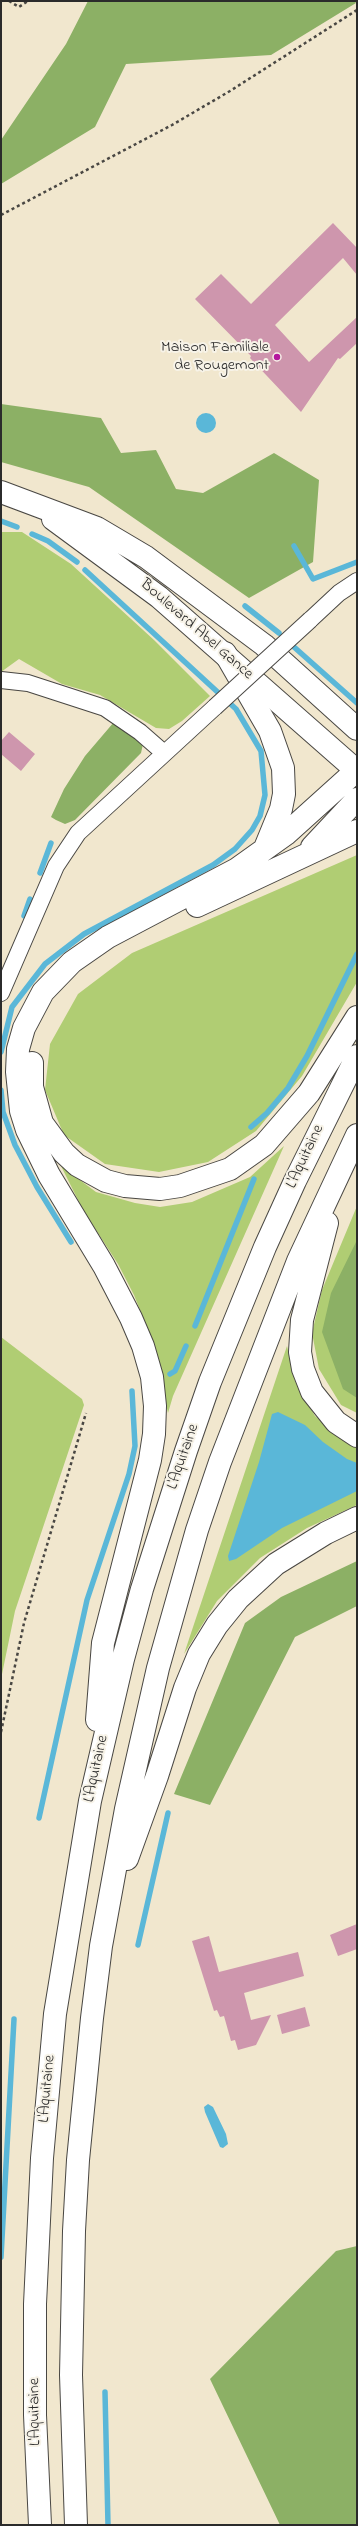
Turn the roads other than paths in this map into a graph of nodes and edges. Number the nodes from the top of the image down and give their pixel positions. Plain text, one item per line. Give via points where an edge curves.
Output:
1 (1, 492) edge
2 (25, 500) junction
3 (357, 581) edge
4 (225, 653) junction
5 (1, 680) edge
6 (357, 729) edge
7 (164, 753) junction
8 (357, 771) edge
9 (357, 799) edge
10 (357, 831) edge
11 (264, 850) junction
12 (304, 857) junction
13 (1, 992) edge
14 (357, 1017) edge
15 (357, 1056) edge
16 (357, 1135) edge
17 (341, 1167) junction
18 (357, 1436) edge
19 (357, 1518) edge
20 (90, 1801) junction
21 (106, 1914) junction
22 (40, 2525) edge
23 (76, 2525) edge

1 - 2 main road, Boulevard Abel Gance
2 - 4 main road, Boulevard Abel Gance via 133,576
2 - 6 main road, Boulevard Abel Gance via 97,528 174,576 264,645
3 - 7 street, bridge via 339,594
4 - 8 main road, Boulevard Abel Gance
4 - 11 main road via 270,731 283,768 284,794
5 - 7 street via 28,683 105,708 140,732
7 - 13 street via 90,819 68,847 56,866
8 - 11 main road via 286,834
9 - 12 main road
10 - 12 main road
11 - 20 main road via 218,880 108,938 72,962 36,1004 24,1028 18,1050 17,1090 27,1130 49,1175 104,1266 131,1318 150,1371 155,1406 150,1460 103,1643
12 - 14 main road via 114,947 81,972 55,1000 37,1034 31,1071 36,1106 42,1123 64,1153 90,1174 106,1181 142,1188 160,1189 197,1182 230,1169 269,1141 309,1093
15 - 20 main road, L'Aquitaine via 295,1180 265,1247 200,1410 142,1589
16 - 17 main road
17 - 18 main road via 302,1320 300,1352 303,1369 312,1392 336,1422
17 - 21 main road via 271,1328 231,1432 198,1530 160,1661 141,1738
19 - 21 main road via 326,1533 276,1564 238,1599 217,1625 200,1654 185,1688 157,1776
20 - 22 main road, L'Aquitaine via 55,2014 42,2158 35,2304 35,2421
21 - 23 main road via 85,2081 74,2231 71,2375

